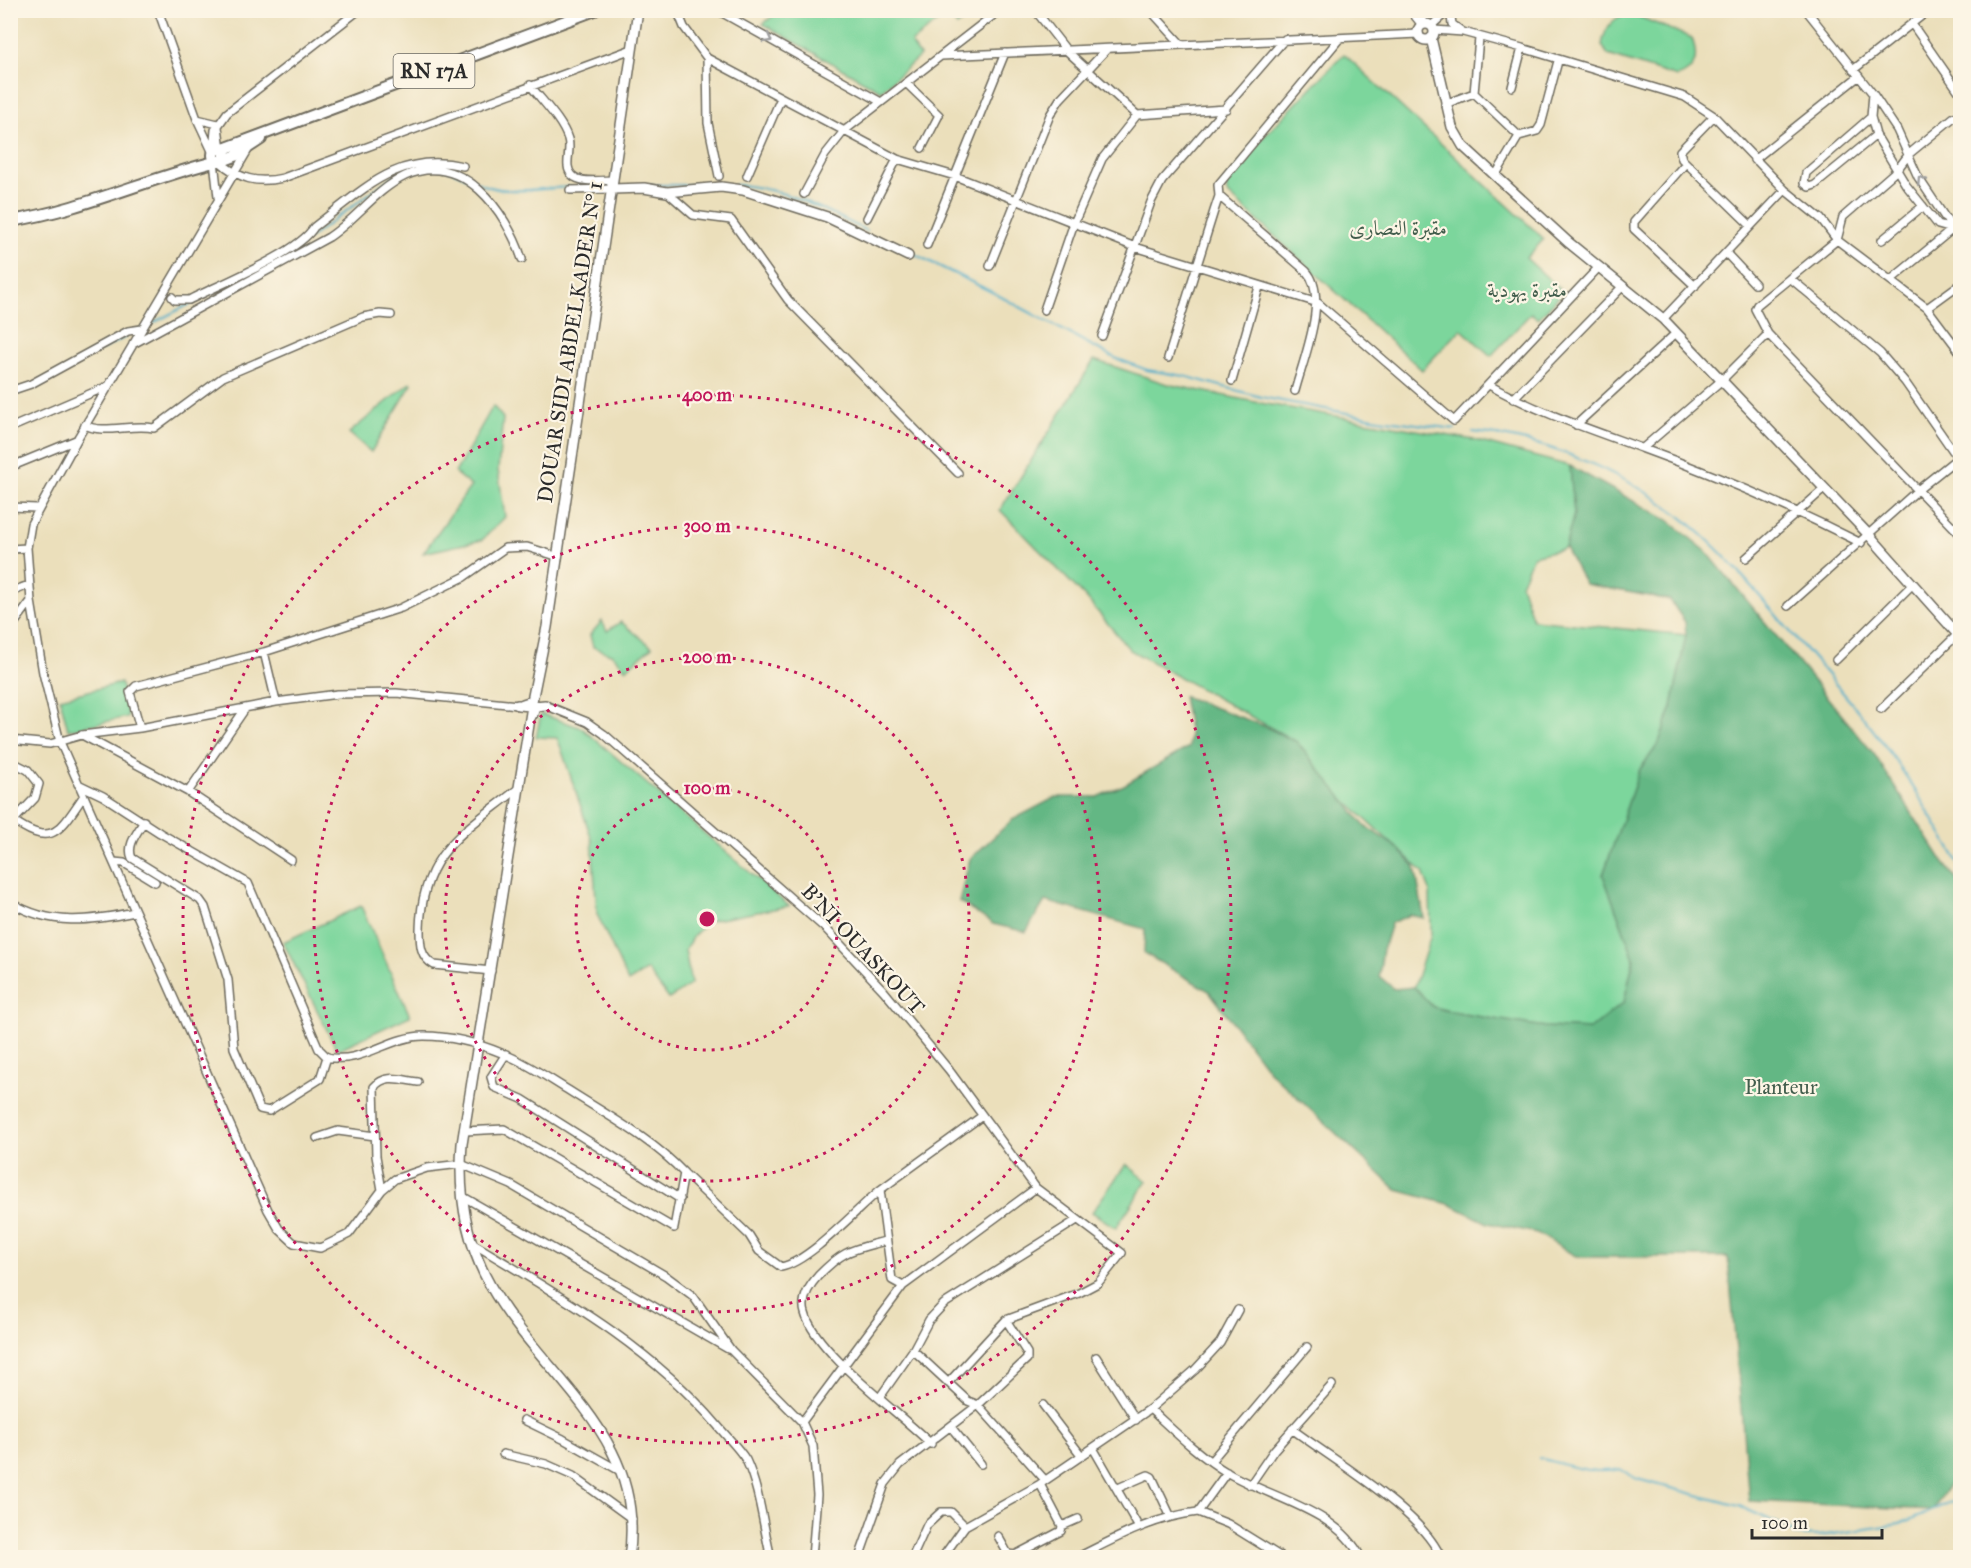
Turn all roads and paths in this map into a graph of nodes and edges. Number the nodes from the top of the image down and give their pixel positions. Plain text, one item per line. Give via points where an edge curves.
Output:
1 (158, 10) edge
2 (359, 10) edge
3 (594, 10) edge
4 (638, 10) edge
5 (677, 10) edge
6 (1000, 10) edge
7 (1035, 10) edge
8 (1150, 10) edge
9 (1410, 10) edge
10 (1420, 10) edge
11 (1450, 10) edge
12 (1806, 10) edge
13 (1929, 10) edge
14 (719, 11) edge
15 (1912, 24) junction
16 (1427, 29) junction
17 (1463, 32) junction
18 (1340, 38) junction
19 (1479, 38) junction
20 (1285, 39) junction
21 (1181, 44) junction
22 (1522, 48) junction
23 (632, 49) junction
24 (1107, 49) junction
25 (1067, 51) junction
26 (1005, 53) junction
27 (941, 56) junction
28 (706, 58) junction
29 (1558, 61) junction
30 (1853, 70) junction
31 (1089, 71) junction
32 (1859, 76) junction
33 (906, 83) junction
34 (530, 85) junction
35 (1512, 87) dead end
36 (1959, 88) edge
37 (1474, 93) junction
38 (1873, 94) junction
39 (781, 98) junction
40 (881, 102) junction
41 (1445, 104) junction
42 (1226, 109) junction
43 (1137, 115) junction
44 (1714, 116) junction
45 (1960, 116) edge
46 (1871, 117) junction
47 (197, 120) junction
48 (218, 124) junction
49 (274, 130) junction
50 (844, 131) junction
51 (1876, 135) junction
52 (1519, 136) junction
53 (250, 146) junction
54 (922, 148) dead end
55 (1909, 154) junction
56 (218, 156) junction
57 (897, 159) junction
58 (1754, 160) junction
59 (1685, 164) junction
60 (463, 166) dead end
61 (1897, 170) junction
62 (232, 173) junction
63 (719, 176) dead end
64 (747, 176) dead end
65 (955, 176) junction
66 (1495, 176) junction
67 (613, 185) junction
68 (570, 190) dead end
69 (1785, 190) junction
70 (667, 192) junction
71 (804, 194) dead end
72 (1218, 196) junction
73 (1015, 200) junction
74 (218, 201) junction
75 (1923, 206) junction
76 (867, 218) dead end
77 (10, 220) edge
78 (1074, 222) junction
79 (1960, 223) edge
80 (1751, 226) junction
81 (1952, 229) junction
82 (1837, 240) junction
83 (1882, 240) dead end
84 (1960, 240) edge
85 (927, 244) dead end
86 (1135, 247) junction
87 (1726, 253) junction
88 (908, 256) dead end
89 (522, 259) dead end
90 (990, 266) dead end
91 (1599, 267) junction
92 (1197, 268) junction
93 (1790, 278) junction
94 (1892, 279) junction
95 (1755, 284) dead end
96 (1960, 285) edge
97 (1623, 286) junction
98 (1695, 286) junction
99 (1259, 287) junction
100 (172, 297) dead end
101 (1318, 303) junction
102 (1927, 308) junction
103 (1044, 310) dead end
104 (391, 315) dead end
105 (1663, 319) junction
106 (141, 329) junction
107 (1676, 333) junction
108 (1768, 334) junction
109 (1102, 336) dead end
110 (1958, 343) edge
111 (133, 345) junction
112 (1960, 352) edge
113 (1168, 358) dead end
114 (1722, 380) junction
115 (1232, 381) dead end
116 (1488, 385) junction
117 (108, 386) junction
118 (10, 391) edge
119 (1295, 391) dead end
120 (1513, 399) junction
121 (85, 425) junction
122 (1576, 425) junction
123 (10, 428) edge
124 (76, 440) junction
125 (1643, 448) junction
126 (1960, 458) edge
127 (10, 466) edge
128 (958, 473) dead end
129 (1825, 488) junction
130 (1919, 489) junction
131 (10, 507) edge
132 (38, 508) junction
133 (1798, 511) junction
134 (1960, 534) edge
135 (1869, 535) junction
136 (1861, 543) junction
137 (27, 548) junction
138 (10, 549) edge
139 (556, 556) junction
140 (1746, 558) dead end
141 (1912, 584) junction
142 (29, 585) junction
143 (10, 592) edge
144 (31, 601) junction
145 (1788, 606) dead end
146 (10, 629) edge
147 (1959, 636) edge
148 (264, 652) junction
149 (1836, 660) dead end
150 (276, 702) junction
151 (536, 704) junction
152 (518, 705) joint
153 (245, 709) junction
154 (1881, 709) dead end
155 (140, 728) junction
156 (82, 735) junction
157 (13, 740) edge
158 (60, 742) junction
159 (10, 749) edge
160 (10, 761) edge
161 (78, 784) junction
162 (520, 788) junction
163 (188, 792) junction
164 (83, 797) junction
165 (12, 819) edge
166 (144, 821) junction
167 (291, 860) dead end
168 (114, 862) junction
169 (155, 882) dead end
170 (10, 902) edge
171 (135, 912) junction
172 (491, 971) junction
173 (477, 1045) junction
174 (506, 1054) junction
175 (327, 1057) junction
176 (418, 1082) dead end
177 (982, 1116) junction
178 (465, 1131) junction
179 (375, 1136) junction
180 (317, 1138) dead end
181 (461, 1164) junction
182 (684, 1173) junction
183 (1036, 1188) junction
184 (382, 1190) junction
185 (880, 1190) junction
186 (462, 1196) junction
187 (680, 1199) junction
188 (1077, 1220) junction
189 (885, 1241) junction
190 (470, 1242) junction
191 (903, 1286) junction
192 (1238, 1310) dead end
193 (1006, 1320) junction
194 (1307, 1347) dead end
195 (731, 1350) junction
196 (913, 1350) junction
197 (1096, 1357) dead end
198 (843, 1366) junction
199 (948, 1383) junction
200 (1332, 1385) dead end
201 (880, 1397) junction
202 (978, 1405) junction
203 (1043, 1405) dead end
204 (1150, 1409) junction
205 (524, 1420) dead end
206 (1136, 1420) junction
207 (802, 1422) junction
208 (951, 1427) junction
209 (1292, 1429) junction
210 (931, 1444) junction
211 (1093, 1448) junction
212 (503, 1454) dead end
213 (1081, 1455) junction
214 (1211, 1461) junction
215 (981, 1464) dead end
216 (1227, 1472) junction
217 (622, 1473) junction
218 (1042, 1482) junction
219 (1250, 1485) junction
220 (1118, 1488) junction
221 (1198, 1512) junction
222 (1170, 1515) junction
223 (632, 1519) junction
224 (1078, 1519) dead end
225 (965, 1526) junction
226 (1062, 1526) junction
227 (1138, 1526) junction
228 (998, 1536) dead end
229 (629, 1557) edge
230 (771, 1557) edge
231 (812, 1557) edge
232 (859, 1557) edge
233 (912, 1557) edge
234 (942, 1557) edge
235 (1076, 1557) edge
236 (1283, 1557) edge
237 (1361, 1557) edge
238 (1441, 1557) edge

1 - 47 street
2 - 48 street via 232,108
3 - 49 main road, RN 17A
4 - 23 street, DOUAR SIDI ABDELKADER N° 1
5 - 28 street
6 - 27 street
7 - 25 street
8 - 21 street
9 - 16 street
10 - 16 street
11 - 16 street
11 - 17 street via 1452,24
12 - 30 street
13 - 15 street
14 -> 40 street
15 - 30 street
15 - 36 street
16 - 17 street
16 - 18 street
16 - 41 street
17 - 19 street
18 - 20 street
18 - 72 street via 1222,178
19 - 22 street
19 - 37 street
20 - 21 street
20 - 42 street
21 - 24 street
22 - 29 street
22 - 35 street
23 - 34 street
23 - 67 street, DOUAR SIDI ABDELKADER N° 1
24 - 25 street
24 - 31 street
25 - 26 street
25 - 31 street
26 - 27 street
26 - 65 street
27 - 33 street
28 - 39 street
28 - 63 street via 708,123
29 - 44 street via 1686,98
29 - 52 street via 1541,124 1537,131
30 - 32 street
31 - 43 street
31 - 73 street via 1060,99 1050,115
32 - 38 street
32 - 58 street
33 - 40 street
33 - 54 street via 939,115
34 - 62 street via 283,178 259,181
34 - 67 street via 567,136 567,168 572,176
37 - 41 street
37 - 52 street
38 - 46 street
38 - 55 street
39 - 50 street
39 - 64 street
40 - 50 street
41 - 66 street via 1463,146
42 - 43 street
42 - 86 street via 1162,181
43 - 78 street via 1102,159
44 - 58 street
44 - 59 street via 1680,151
45 - 55 street
46 - 51 street
46 - 51 street via 1806,173 1804,183 1809,187 1815,185
47 - 48 street
47 - 56 street
48 - 56 street
49 - 53 main road, RN 17A
49 - 56 main road, RN 17A
50 - 57 street
50 - 71 street via 825,155
51 - 61 street
52 - 66 street
53 - 56 main road, RN 17A
53 - 62 street
55 - 61 street
81 -> 55 street via 1918,177
56 - 62 street
56 - 74 street
56 - 77 main road, RN 17A via 114,196
57 - 65 street
57 - 76 street
58 - 69 street
59 - 80 street
59 - 98 street via 1634,222 1634,229
60 - 100 street via 425,161 402,166 275,257 189,300
61 - 75 street
61 - 82 street via 1843,217
62 - 74 street
65 - 73 street
65 - 85 street
66 - 91 street
67 - 68 street
67 - 70 street
67 - 139 street, DOUAR SIDI ABDELKADER N° 1
69 - 80 street
69 - 82 street via 1821,219
70 - 88 street via 721,187 743,190 827,217
70 - 128 street via 693,215 731,220 788,300
72 - 92 street
72 - 101 street via 1310,275
73 - 78 street
73 - 90 street
74 - 106 street
75 - 81 street via 1940,227
75 - 83 street
78 - 86 street
78 - 103 street
79 - 81 street
80 - 87 street
81 - 84 street
81 - 94 street
82 - 93 street
82 - 94 street
86 - 92 street
86 - 109 street
87 - 95 street
87 - 98 street
89 - 111 street via 500,210 483,191 451,172 429,170 406,176 385,189 329,237
91 - 97 street
91 - 116 street
92 - 99 street
92 - 113 street
93 - 108 street via 1755,309
93 - 126 street via 1880,352
94 - 102 street
96 - 102 street
97 - 105 street
97 - 120 street
98 - 105 street
99 - 101 street
99 - 115 street
101 - 116 street via 1454,421
101 - 119 street
102 - 110 street
104 - 121 street via 363,317 247,365 223,377 154,428 141,425 93,430
105 - 107 street
106 - 111 street
106 - 118 street via 128,331 31,384
107 - 114 street
107 - 122 street
108 - 114 street
108 - 130 street
110 - 112 street
111 - 117 street
114 - 125 street
114 - 129 street
116 - 120 street
117 - 121 street
117 - 123 street
120 - 122 street
121 - 124 street
122 - 125 street
124 - 127 street
124 - 132 street
125 - 133 street
126 - 130 street
129 - 133 street
129 - 135 street
130 - 134 street
130 - 135 street
131 - 132 street
132 - 137 street
133 - 136 street
133 - 140 street
135 - 136 street
135 - 141 street
136 - 145 street
137 - 138 street
137 - 142 street
139 - 148 street via 527,547 505,548 464,577 401,608
139 - 151 street, DOUAR SIDI ABDELKADER N° 1 via 535,679
141 - 147 street
141 - 149 street
142 - 143 street
142 - 144 street
144 - 146 street
144 - 158 street
147 - 154 street
148 - 150 street
148 - 155 street via 132,688
150 - 152 street via 338,694 396,693
150 - 153 street
151 - 152 street
151 - 162 street, DOUAR SIDI ABDELKADER N° 1
151 - 177 street, B'NI OUASKOUT via 587,722 603,734 827,930 920,1034
153 - 155 street
153 - 163 street
155 - 156 street
156 - 158 street
156 - 163 street
157 - 158 street via 33,744
157 - 159 street
158 - 161 street
160 - 165 street via 35,775 39,789
161 - 164 street
161 - 166 street
162 - 172 street, DOUAR SIDI ABDELKADER N° 1
162 - 172 street via 447,846 432,869 421,915 422,954 427,961
163 - 167 street
164 - 165 street via 61,830 53,835 45,836
164 - 168 street
166 - 175 street via 249,883 319,1049
166 - 175 street via 129,848 132,858 200,900 205,907 228,980 234,1048 261,1109 269,1111 320,1079
168 - 169 street via 124,863
168 - 171 street
170 - 171 street via 65,921
171 - 184 street via 279,1229 294,1243 320,1248 349,1234
172 - 173 street, DOUAR SIDI ABDELKADER N° 1
173 - 174 street
173 - 175 street via 423,1036 401,1039 351,1058
173 - 178 street, DOUAR SIDI ABDELKADER N° 1
174 - 182 street via 598,1109 673,1161
174 - 187 street via 491,1077 494,1088 522,1100
176 - 179 street via 388,1078 374,1087
177 - 183 street, B'NI OUASKOUT
177 - 185 street
178 - 181 street, DOUAR SIDI ABDELKADER N° 1
178 - 187 street via 504,1129 674,1228
179 - 180 street via 338,1131
179 - 184 street
181 - 184 street via 407,1173
181 - 186 street, DOUAR SIDI ABDELKADER N° 1
181 - 195 street via 511,1185 666,1276 693,1296
182 - 185 street via 749,1235 759,1251 781,1267 791,1266 817,1247
182 - 187 street
183 - 188 street, B'NI OUASKOUT
183 - 191 street
185 - 189 street
186 - 190 street, DOUAR SIDI ABDELKADER N° 1
186 - 195 street
188 - 193 street, B'NI OUASKOUT via 1122,1253 1098,1282 1079,1293
188 - 196 street via 944,1304 929,1320
189 - 191 street via 892,1280
189 - 198 street via 837,1257 812,1283 804,1300 804,1312 811,1327
190 - 217 street, DOUAR SIDI ABDELKADER N° 1 via 490,1286 606,1440
190 - 230 street via 601,1322 642,1353 705,1411 745,1458 754,1480
191 - 198 street
192 - 204 street via 1220,1343
193 - 199 street
193 - 202 street via 1027,1359
194 - 214 street
195 - 207 street
196 - 199 street
196 - 201 street
197 - 206 street
198 - 201 street
198 - 207 street
199 - 202 street
200 - 209 street
201 - 210 street
202 - 208 street
202 - 218 street
203 - 213 street
204 - 206 street
204 - 214 street
205 - 217 street
206 - 211 street
207 - 231 street via 813,1446 817,1495
208 - 210 street
208 - 215 street
209 - 219 street
209 - 238 street via 1401,1511 1423,1531
210 - 232 street via 900,1465 885,1484
211 - 213 street
211 - 220 street
212 - 223 street via 546,1464 573,1476
213 - 218 street
214 - 216 street
216 - 219 street
216 - 221 street
217 - 223 street, DOUAR SIDI ABDELKADER N° 1
218 - 225 street
218 - 226 street
219 - 237 street via 1324,1519
220 - 222 street via 1148,1474
220 - 227 street
221 - 222 street
221 - 236 street via 1228,1524
222 - 227 street
223 - 229 street, DOUAR SIDI ABDELKADER N° 1
224 - 226 street
225 - 233 street via 951,1512 941,1512 927,1525
225 - 234 street
226 - 228 street via 1059,1535 1015,1555 1008,1554
227 - 235 street

